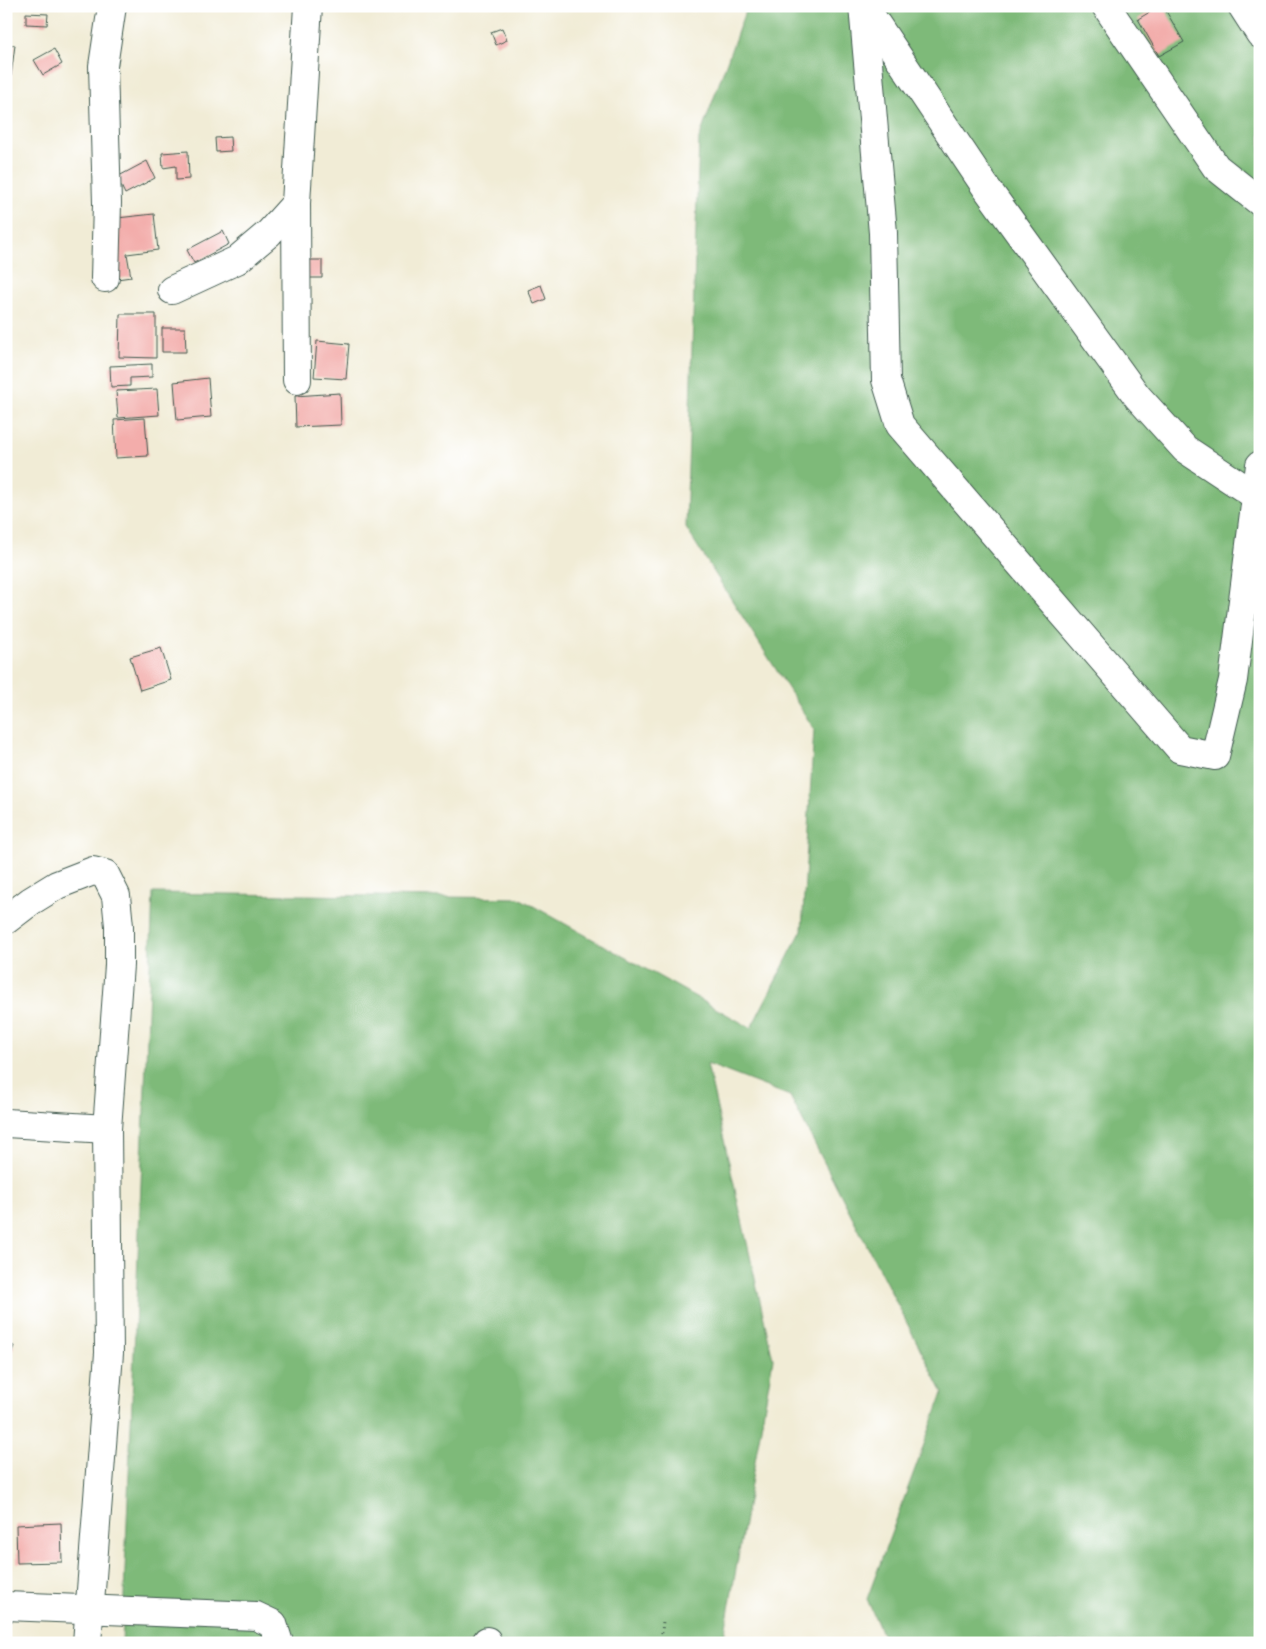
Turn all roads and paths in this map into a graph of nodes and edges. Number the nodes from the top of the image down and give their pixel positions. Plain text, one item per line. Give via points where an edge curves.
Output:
1 (112, 6) edge
2 (308, 6) edge
3 (864, 6) edge
4 (1106, 6) edge
5 (1242, 6) edge
6 (1260, 34) edge
7 (1260, 202) edge
8 (296, 203) junction
9 (105, 278) dead end
10 (172, 290) dead end
11 (297, 380) dead end
12 (1260, 465) edge
13 (1256, 496) junction
14 (6, 920) edge
15 (6, 1123) edge
16 (107, 1130) junction
17 (6, 1606) edge
18 (89, 1609) junction
19 (663, 1621) dead end
20 (87, 1643) edge
21 (278, 1643) edge
22 (660, 1643) edge

1 - 9 street via 103,66 107,203
2 - 8 street
3 - 13 street via 985,186 1137,396 1185,449
3 - 13 street via 883,233 886,380 900,424 1180,748 1215,756 1233,680
4 - 7 street via 1216,167
5 - 6 street
8 - 10 street via 269,233 237,260
8 - 11 street
12 - 13 street
14 - 16 street via 57,884 93,871 105,874 116,896 119,965
15 - 16 street
16 - 18 street via 109,1353
17 - 18 street
18 - 20 street
18 - 21 street via 256,1616 273,1624
19 - 22 path

